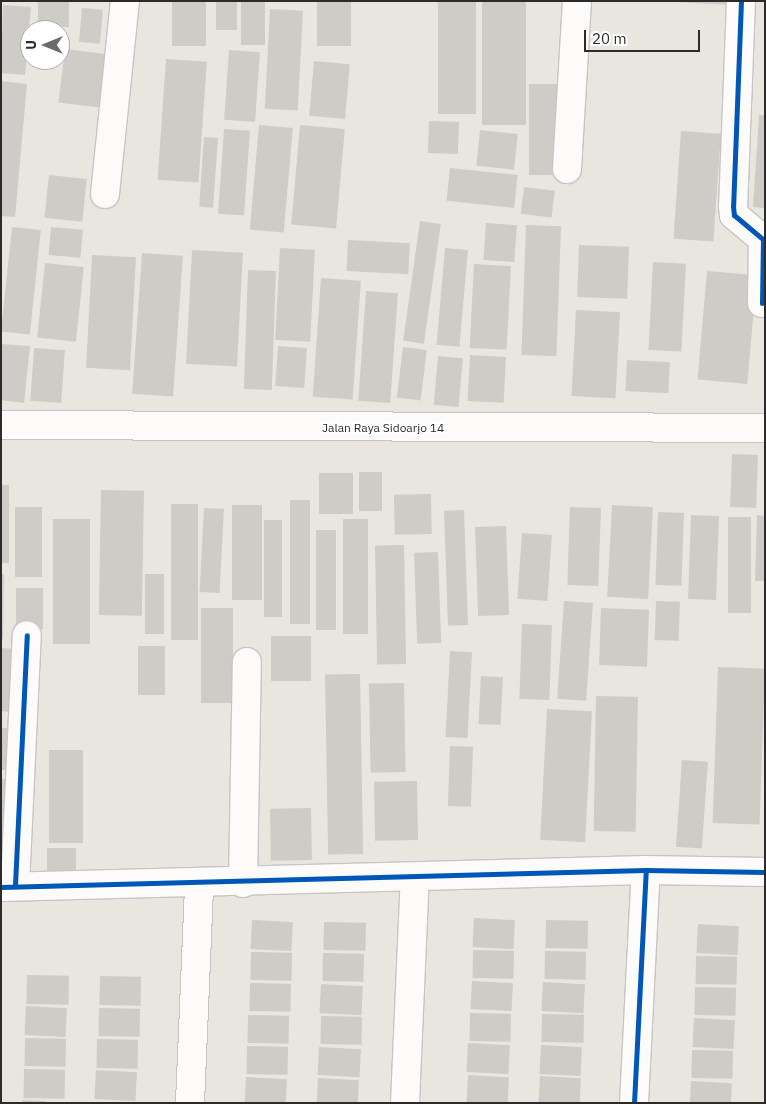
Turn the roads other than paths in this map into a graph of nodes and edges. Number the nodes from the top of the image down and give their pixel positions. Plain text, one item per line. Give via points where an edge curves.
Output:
1 (125, 1) edge
2 (577, 1) edge
3 (741, 1) edge
4 (567, 169) dead end
5 (105, 194) dead end
6 (762, 303) dead end
7 (1, 425) edge
8 (765, 428) edge
9 (27, 635) dead end
10 (247, 662) dead end
11 (646, 870) junction
12 (765, 872) edge
13 (415, 877) junction
14 (243, 883) junction
15 (200, 884) junction
16 (8, 886) edge
17 (190, 1103) edge
18 (405, 1103) edge
19 (634, 1103) edge

1 - 5 street
2 - 4 street
3 - 6 street via 733,206 734,215 763,239
7 - 8 street, Jalan Raya Sidoarjo 14
9 - 16 street
10 - 14 street
11 - 12 street
11 - 13 street
11 - 19 street
13 - 14 street
13 - 18 street
14 - 15 street
15 - 16 street
15 - 17 street

